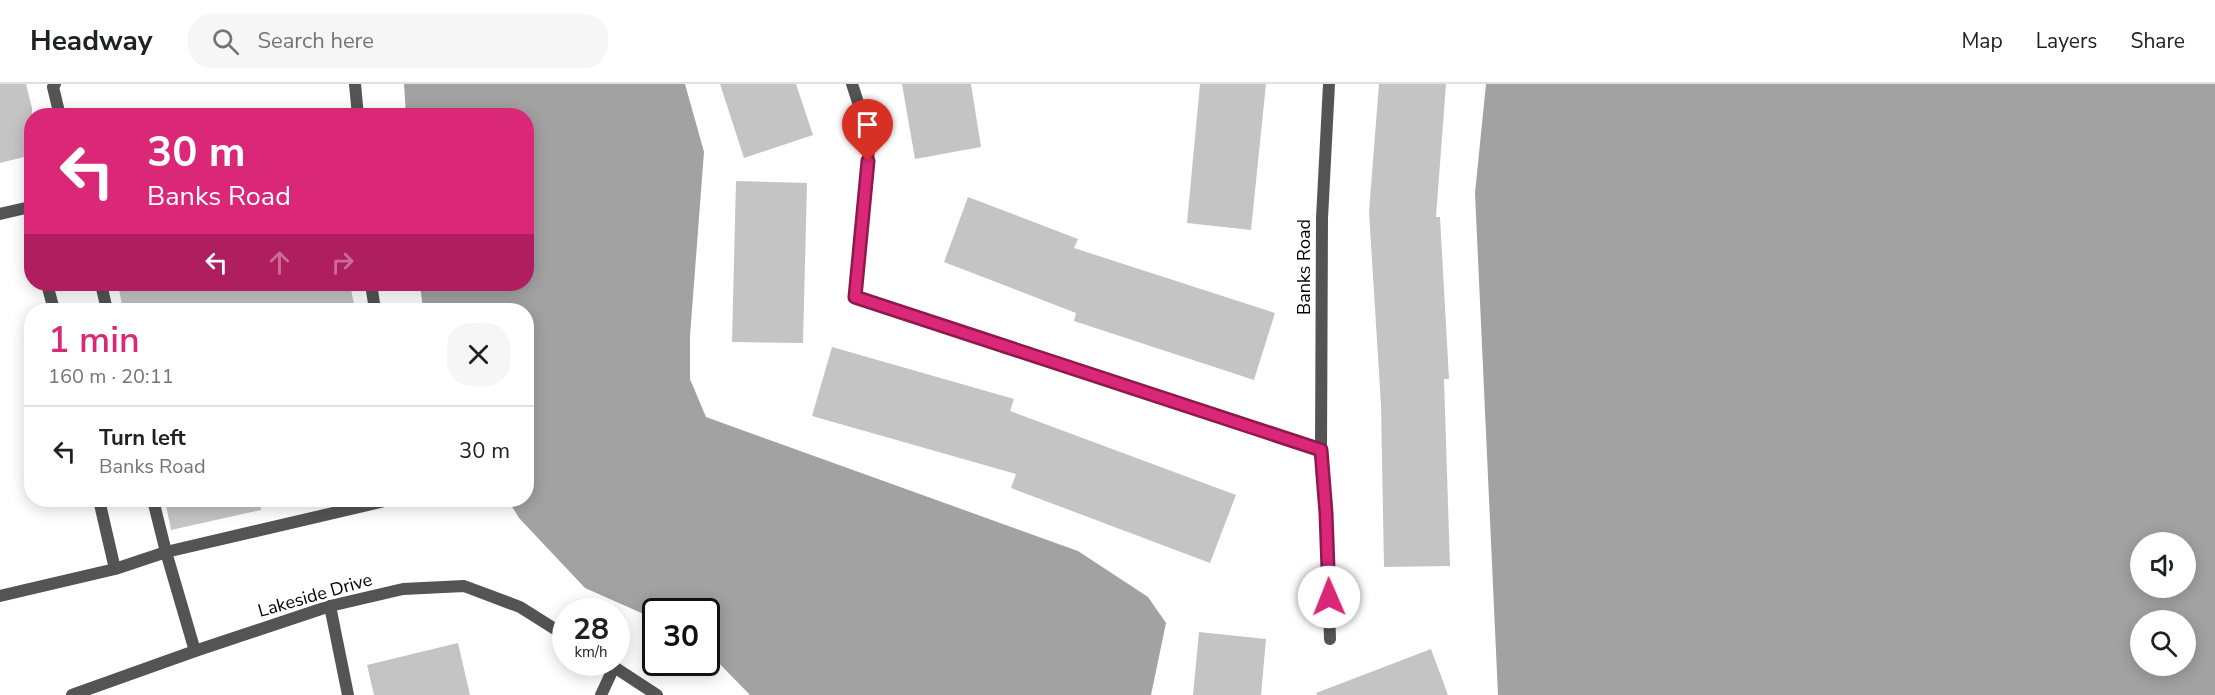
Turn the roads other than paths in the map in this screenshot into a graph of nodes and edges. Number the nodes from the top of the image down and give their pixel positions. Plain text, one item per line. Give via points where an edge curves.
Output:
1 (55, 84) edge
2 (355, 84) edge
3 (852, 84) edge
4 (1329, 84) edge
5 (58, 108) edge
6 (357, 108) edge
7 (24, 208) edge
8 (0, 214) edge
9 (1321, 450) junction
10 (101, 507) edge
11 (155, 507) edge
12 (359, 507) edge
13 (166, 552) junction
14 (114, 569) junction
15 (0, 596) edge
16 (330, 606) junction
17 (552, 627) edge
18 (1330, 639) dead end
19 (195, 651) junction
20 (607, 676) edge
21 (628, 676) edge
22 (72, 695) edge
23 (348, 695) edge
24 (601, 695) edge
25 (657, 695) edge

1 - 5 street
2 - 6 street
3 - 9 street via 870,138 855,297
4 - 9 street, Banks Road via 1322,218
7 - 8 street
9 - 18 street, Banks Road
10 - 14 street
11 - 13 street
12 - 13 street
13 - 14 street
13 - 19 street
14 - 15 street
16 - 17 street, Lakeside Drive via 403,589 464,586 520,607
16 - 19 street, Lakeside Drive
16 - 23 street
19 - 22 street, Lakeside Drive
20 - 24 street
21 - 25 street

